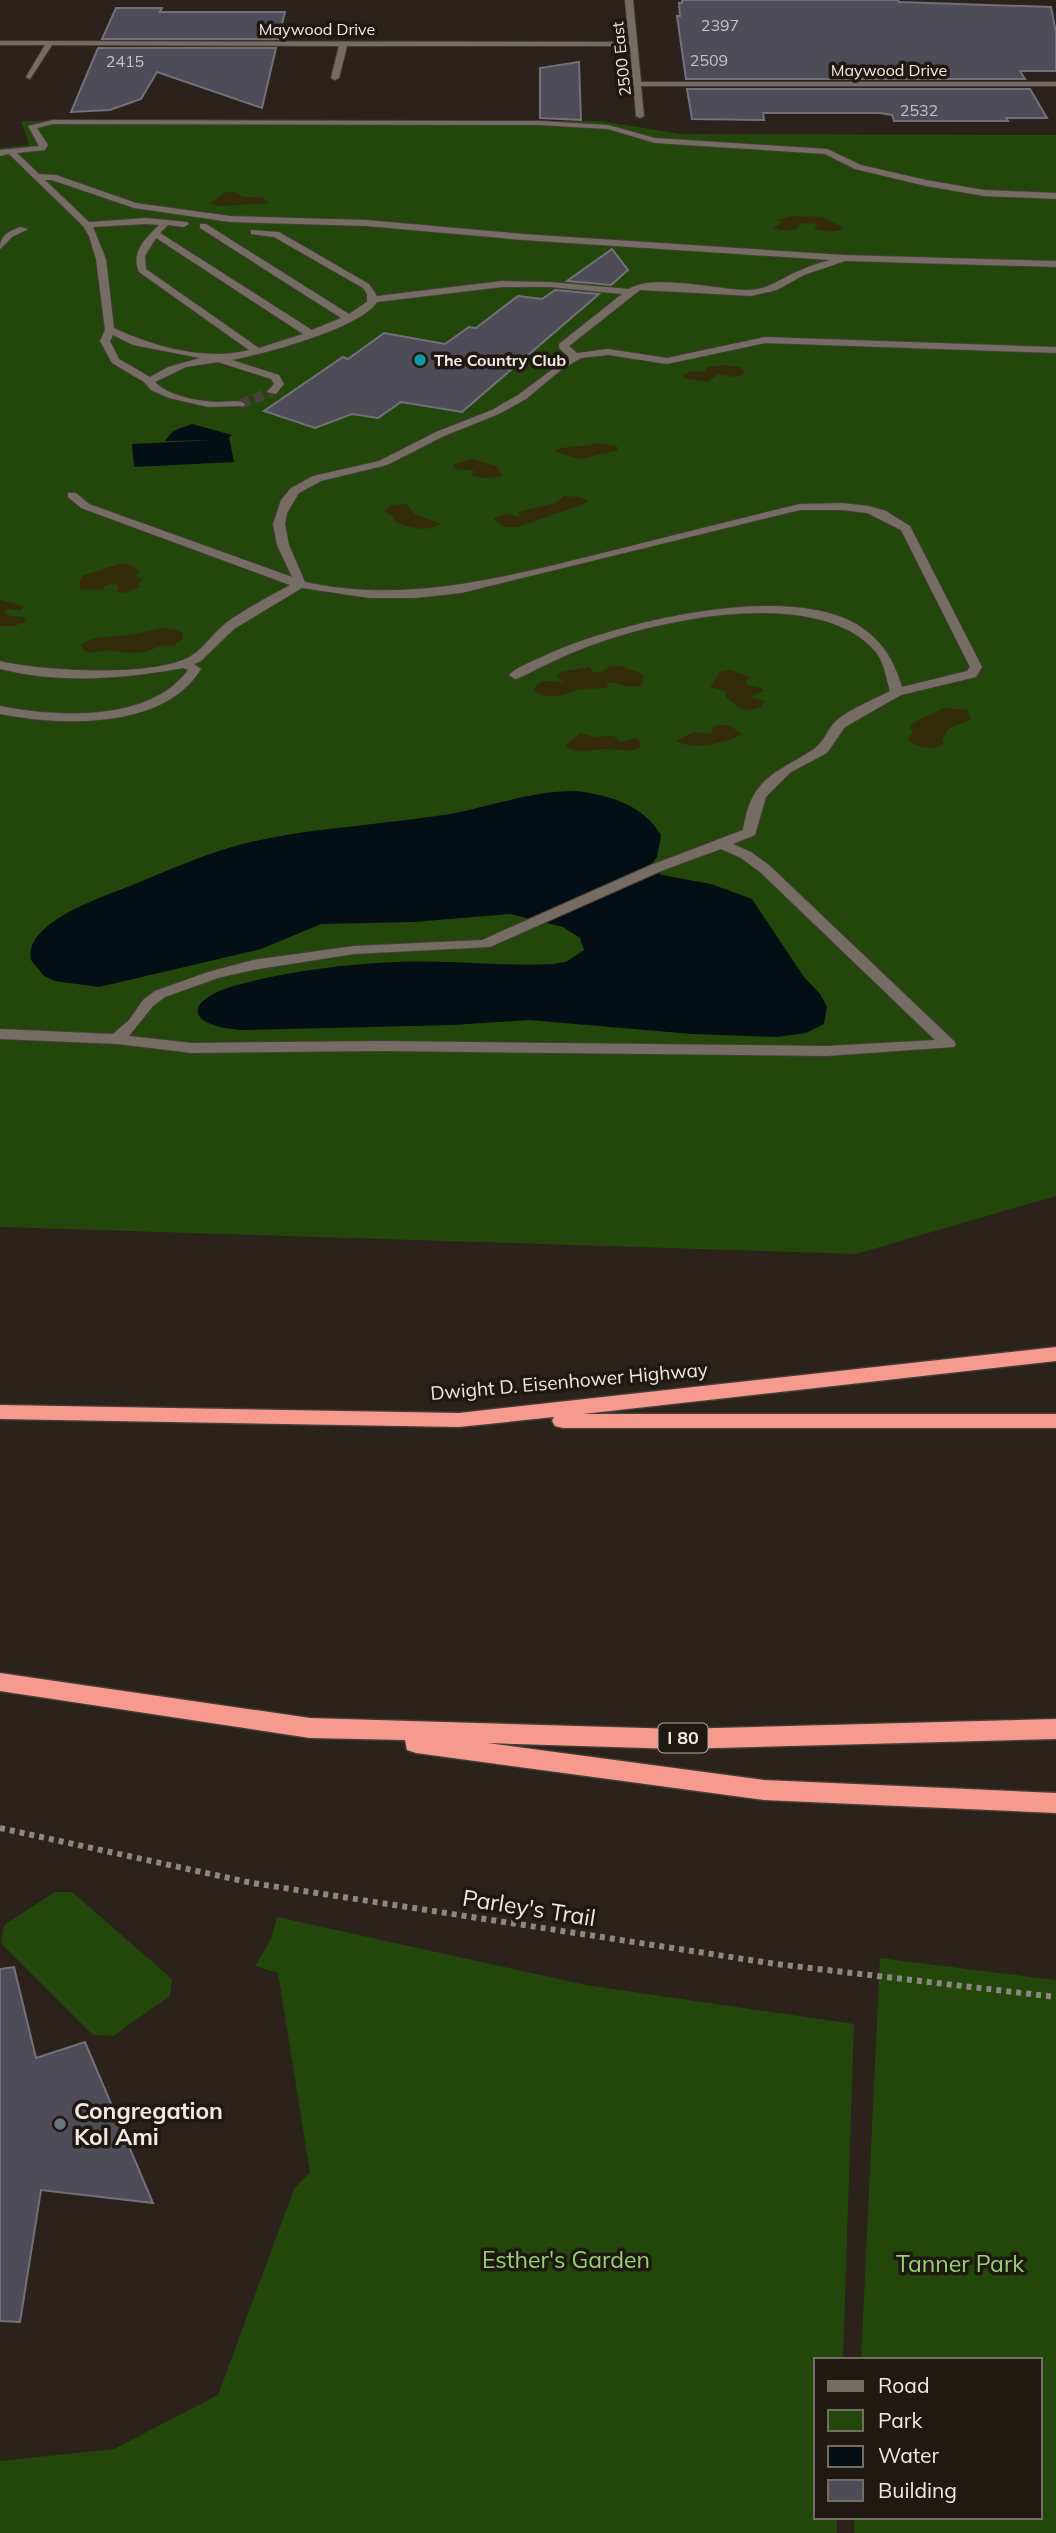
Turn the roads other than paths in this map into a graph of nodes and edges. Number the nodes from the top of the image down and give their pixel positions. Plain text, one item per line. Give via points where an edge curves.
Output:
1 (629, 0) edge
2 (0, 43) edge
3 (50, 43) junction
4 (344, 43) junction
5 (633, 44) junction
6 (30, 77) dead end
7 (335, 78) dead end
8 (637, 84) junction
9 (1056, 84) edge
10 (640, 116) dead end
11 (0, 144) edge
12 (0, 153) edge
13 (13, 153) junction
14 (36, 177) junction
15 (1056, 196) edge
16 (165, 223) junction
17 (87, 225) junction
18 (203, 226) junction
19 (23, 229) dead end
20 (155, 234) junction
21 (0, 246) edge
22 (844, 258) junction
23 (1056, 264) edge
24 (631, 292) junction
25 (373, 299) junction
26 (349, 319) junction
27 (110, 330) junction
28 (309, 333) junction
29 (1056, 350) edge
30 (257, 351) junction
31 (576, 358) junction
32 (220, 359) junction
33 (150, 381) junction
34 (272, 391) dead end
35 (240, 404) tunnel mouth
36 (72, 495) dead end
37 (300, 584) junction
38 (184, 664) junction
39 (0, 665) edge
40 (515, 675) dead end
41 (897, 692) junction
42 (0, 710) edge
43 (721, 844) junction
44 (0, 1034) edge
45 (117, 1039) junction
46 (1056, 1354) edge
47 (0, 1412) edge
48 (459, 1420) junction
49 (1056, 1421) edge
50 (0, 1682) edge
51 (310, 1728) junction
52 (1056, 1729) edge
53 (1056, 1803) edge

1 - 5 street, 2500 East
2 - 3 street, Maywood Drive
3 - 4 street, Maywood Drive
3 - 6 street
4 - 5 street, Maywood Drive
4 - 7 street
5 - 8 street, 2500 East
8 - 9 street, Maywood Drive
8 - 10 street, 2500 East
11 - 13 street
12 - 13 street
13 - 14 street
13 - 15 street via 41,148 44,145 32,126 52,122 540,122 608,127 655,140 827,152 858,167 926,183 984,193
14 - 17 street
14 - 22 street via 53,177 134,205 230,219 366,223
16 - 17 street
16 - 18 street
16 - 20 street
17 - 27 street via 101,255
18 - 25 street via 276,234 366,286
18 - 26 street
19 - 21 street
20 - 28 street
20 - 30 street via 139,256 142,270
22 - 23 street
22 - 24 street via 751,293 657,286
24 - 25 street via 517,284
24 - 31 street via 563,346
25 - 26 street via 368,308
26 - 28 street
27 - 32 street via 138,343
27 - 33 street via 105,341 111,356
28 - 30 street
29 - 31 street via 765,341 671,360 642,361 603,353
30 - 32 street
31 - 37 street via 499,410 384,462 309,482 293,491 283,509 280,531 282,549
32 - 33 street via 177,366
32 - 34 street via 275,377 279,384
33 - 35 street via 155,388 202,404
36 - 37 street via 85,506
37 - 38 street via 230,626 197,658
37 - 41 street via 381,596 446,593 537,575 769,513 831,505 864,508 891,516 906,528 976,667 972,674
38 - 39 street via 140,672 66,675
38 - 42 street via 195,669 186,682 125,712 69,720
40 - 41 street via 594,640 668,620 778,611 815,614 863,633 884,656
41 - 43 street via 840,724 822,751 786,769 760,794 750,832
43 - 45 street via 485,944 354,950 213,975 160,994
43 - 45 street via 765,869 948,1044 827,1051 192,1048
44 - 45 street
46 - 48 highway, Dwight D. Eisenhower Highway
47 - 48 highway, Dwight D. Eisenhower Highway
48 - 49 highway
50 - 51 highway, I 80
51 - 52 highway, I 80 via 678,1739
51 - 53 highway via 764,1790

